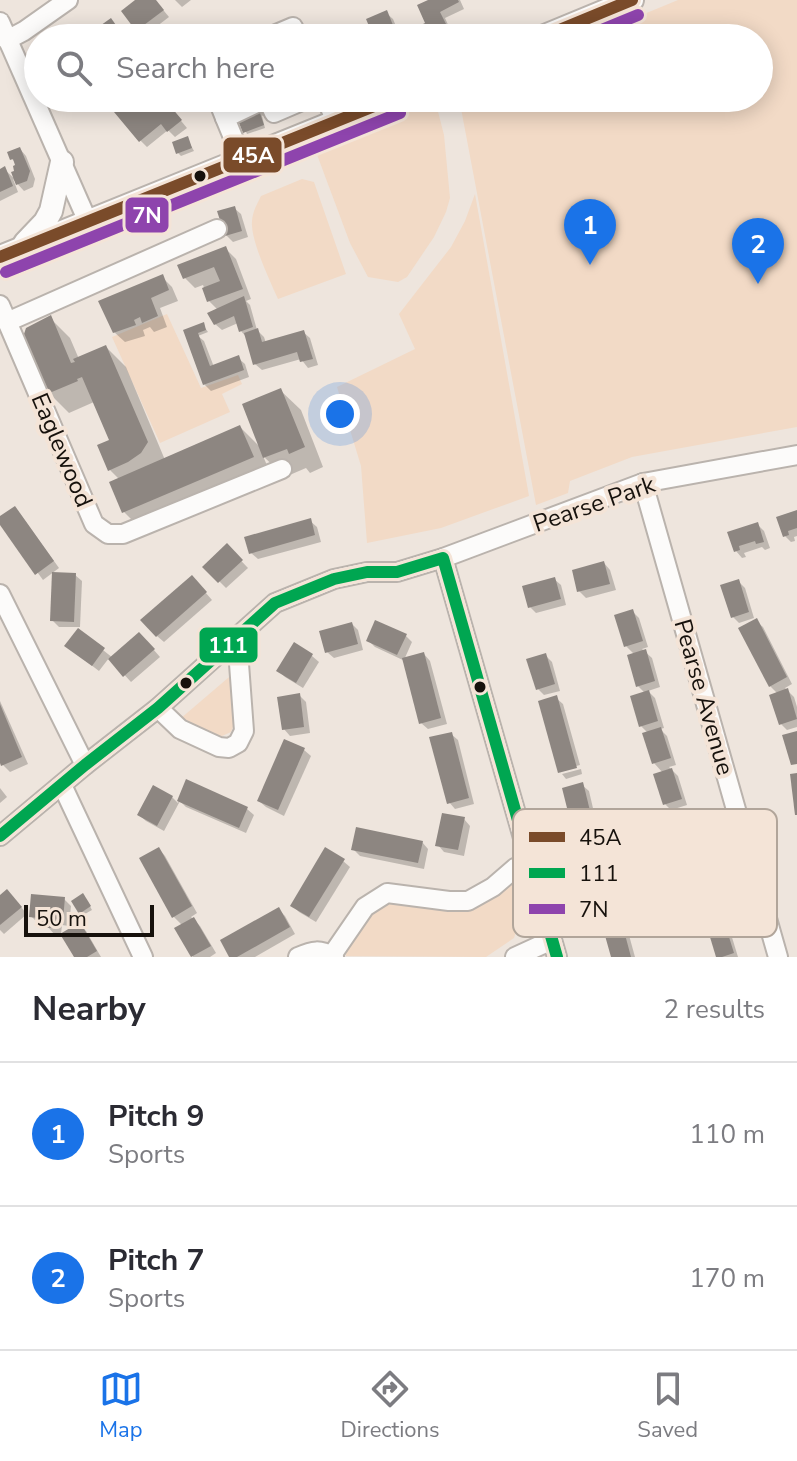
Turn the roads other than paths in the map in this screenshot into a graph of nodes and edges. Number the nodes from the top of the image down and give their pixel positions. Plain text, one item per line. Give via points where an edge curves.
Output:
1 (68, 0) edge
2 (632, 0) edge
3 (34, 24) edge
4 (574, 24) edge
5 (4, 31) edge
6 (24, 76) edge
7 (40, 112) edge
8 (223, 112) edge
9 (238, 112) edge
10 (332, 112) edge
11 (360, 112) edge
12 (225, 118) junction
13 (336, 122) junction
14 (242, 159) junction
15 (62, 162) junction
16 (88, 222) junction
17 (217, 229) dead end
18 (9, 254) edge
19 (3, 314) edge
20 (797, 455) edge
21 (282, 469) dead end
22 (643, 483) junction
23 (443, 558) junction
24 (0, 594) edge
25 (237, 637) junction
26 (158, 708) junction
27 (85, 765) junction
28 (62, 785) junction
29 (515, 809) edge
30 (736, 809) edge
31 (0, 836) edge
32 (513, 870) edge
33 (772, 937) edge
34 (554, 948) edge
35 (333, 956) edge
36 (143, 957) edge
37 (298, 957) edge
38 (515, 957) edge
39 (778, 957) edge

1 - 3 street
2 - 4 main road
5 - 6 street
7 - 15 street
8 - 12 street
9 - 12 street
10 - 13 street
11 - 13 main road
12 - 14 street
13 - 14 main road
14 - 16 main road
15 - 16 street
15 - 18 main road via 45,222
16 - 18 main road
17 - 19 street, Eaglewood
19 - 21 street, Eaglewood via 94,524 108,534 123,534
20 - 22 street, Pearse Park
22 - 23 street, Pearse Park
22 - 30 street, Pearse Avenue
23 - 25 street, Pearse Park via 397,572 334,579 275,603
23 - 29 street
24 - 27 street
25 - 26 street, Pearse Park
25 - 26 street via 244,731 238,743 219,747 180,729
26 - 27 street, Pearse Park
27 - 28 street, Pearse Park
28 - 31 street, Pearse Park
28 - 36 street
32 - 35 street via 468,901 387,893 365,907
33 - 39 street, Pearse Avenue
34 - 38 street
35 - 37 street via 312,950

